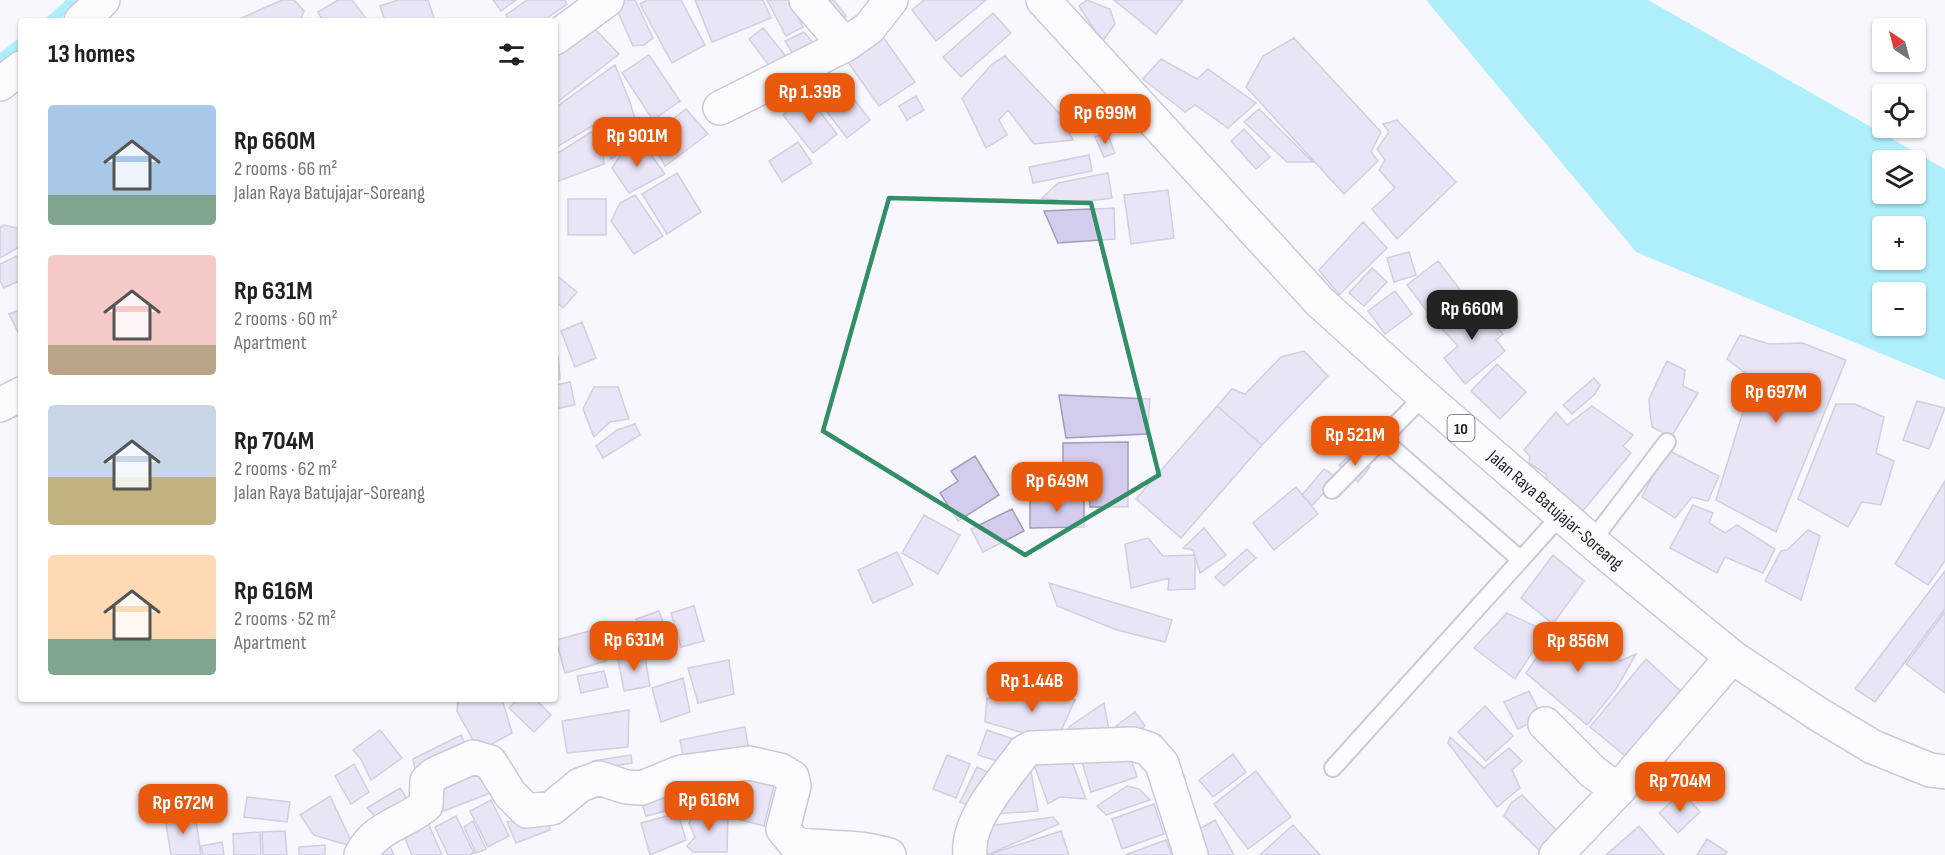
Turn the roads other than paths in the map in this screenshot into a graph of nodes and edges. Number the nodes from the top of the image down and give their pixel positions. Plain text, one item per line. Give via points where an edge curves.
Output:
1 (103, 0) edge
2 (607, 0) edge
3 (806, 0) edge
4 (891, 0) edge
5 (1043, 0) edge
6 (84, 18) edge
7 (558, 36) edge
8 (845, 45) junction
9 (18, 70) edge
10 (0, 84) edge
11 (720, 108) dead end
12 (18, 396) edge
13 (1424, 396) junction
14 (0, 405) edge
15 (1382, 439) junction
16 (1667, 442) dead end
17 (1332, 490) dead end
18 (1562, 514) junction
19 (1592, 541) junction
20 (1521, 560) junction
21 (1732, 657) junction
22 (1545, 724) dead end
23 (1333, 768) dead end
24 (1945, 772) edge
25 (1618, 790) junction
26 (1568, 851) edge
27 (361, 855) edge
28 (889, 855) edge
29 (970, 855) edge
30 (1191, 855) edge

1 - 6 main road
2 - 7 main road
3 - 8 main road
4 - 8 main road via 869,28
5 - 13 main road, Jalan Raya Batujajar-Soreang / 10 via 1320,302
8 - 11 main road
9 - 10 main road
12 - 14 main road
13 - 15 lane
13 - 18 main road, Jalan Raya Batujajar-Soreang / 10
15 - 17 lane
15 - 20 lane
16 - 19 lane
18 - 19 main road, Jalan Raya Batujajar-Soreang / 10
18 - 20 lane
19 - 21 main road, Jalan Raya Batujajar-Soreang / 10
20 - 23 lane
21 - 24 main road, Jalan Raya Batujajar-Soreang / 10 via 1874,747 1930,770
21 - 25 main road
22 - 25 main road via 1593,772
25 - 26 main road
27 - 28 main road via 385,827 426,805 428,781 435,774 473,757 490,762 510,794 527,811 552,808 580,785 599,778 642,788 681,772 749,763 771,767 792,777 794,786 783,829 795,844 868,848
29 - 30 main road via 968,841 973,825 1024,752 1031,748 1133,744 1149,749 1162,764

